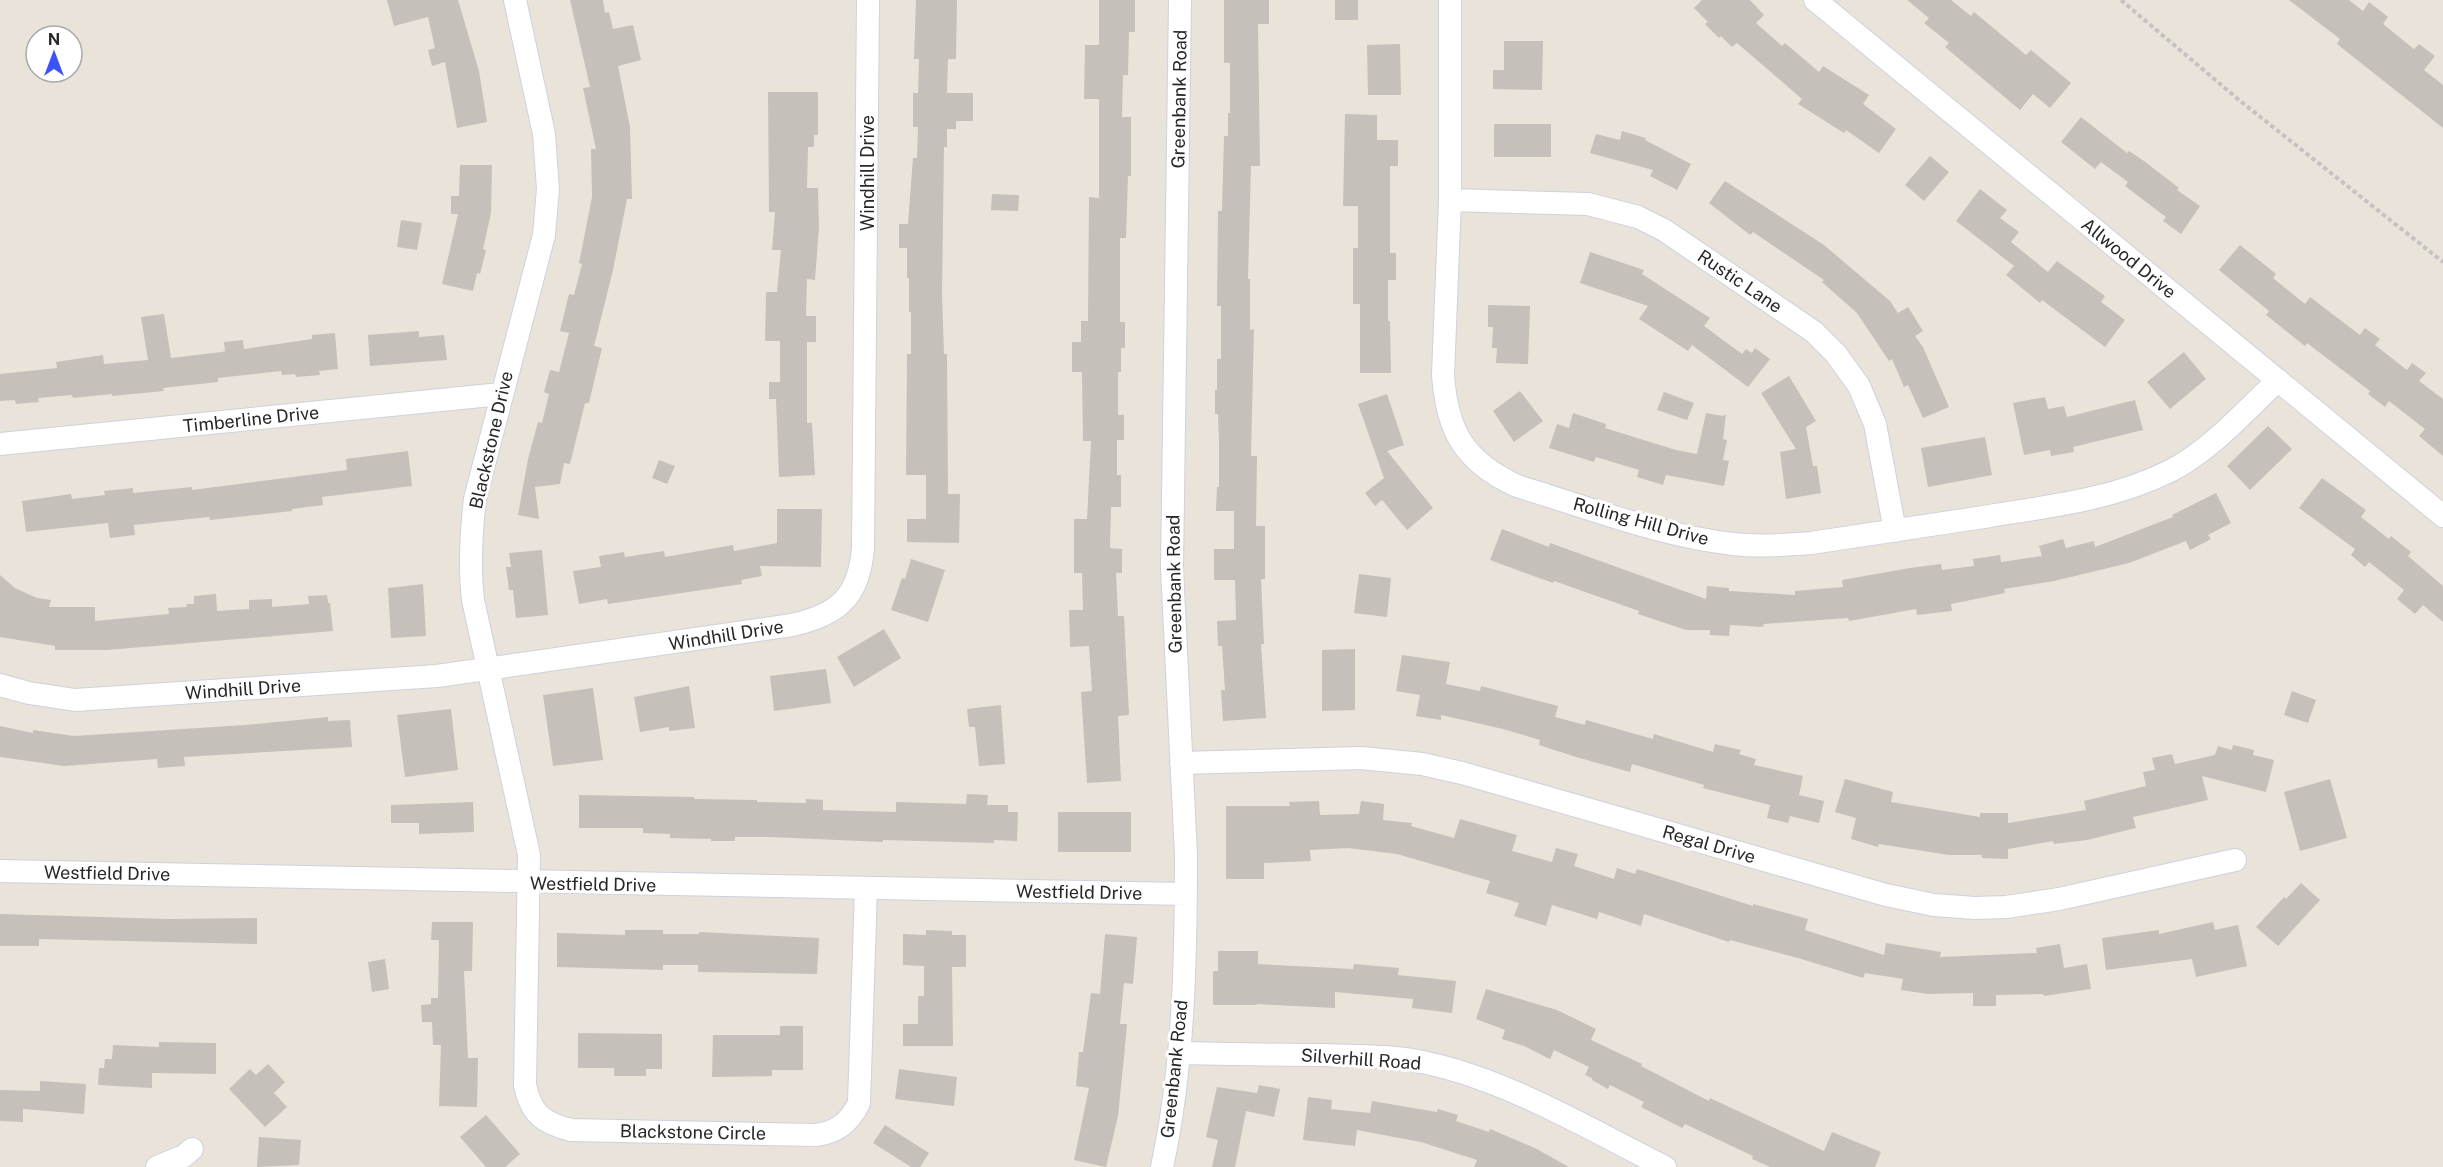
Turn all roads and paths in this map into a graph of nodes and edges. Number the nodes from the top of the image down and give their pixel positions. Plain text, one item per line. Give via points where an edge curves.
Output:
1 (515, 0) edge
2 (868, 0) edge
3 (1180, 0) edge
4 (1450, 0) edge
5 (1815, 0) edge
6 (2121, 0) edge
7 (1450, 200) junction
8 (2443, 262) edge
9 (2278, 380) junction
10 (501, 394) junction
11 (0, 444) edge
12 (2443, 516) edge
13 (1895, 531) junction
14 (488, 671) junction
15 (0, 685) edge
16 (1181, 763) junction
17 (2235, 860) dead end
18 (0, 871) edge
19 (530, 883) junction
20 (866, 889) junction
21 (1186, 894) junction
22 (1179, 1053) junction
23 (192, 1149) dead end
24 (157, 1167) edge
25 (1162, 1167) edge
26 (1665, 1167) edge

1 - 10 street, Blackstone Drive via 544,134 548,189 544,235
2 - 14 street, Windhill Drive via 864,527 862,560 851,590 827,615 808,621
3 - 16 street, Greenbank Road via 1172,568
4 - 7 street, Rolling Hill Drive
5 - 9 street, Allwood Drive
6 - 8 path via 2239,100
7 - 13 street, Rustic Lane via 1588,204 1638,217 1664,230 1814,332 1859,386 1875,424
7 - 13 street, Rolling Hill Drive via 1443,375 1448,415 1470,454 1497,476 1517,486 1681,535 1735,544 1791,544
9 - 12 street, Allwood Drive
9 - 13 street, Rolling Hill Drive via 2185,462 2125,490 2078,502
10 - 11 street, Timberline Drive
10 - 14 street, Blackstone Drive via 475,499 472,528 472,590
14 - 15 street, Windhill Drive via 75,700
14 - 19 street, Blackstone Drive via 524,825
16 - 17 street, Regal Drive via 1335,757 1422,764 1462,772 1886,895 1934,905 1975,908 2058,899
16 - 21 street, Greenbank Road
18 - 19 street, Westfield Drive
19 - 20 street, Westfield Drive
19 - 20 street, Blackstone Circle via 525,1085 528,1100 543,1119 571,1130 815,1135 828,1134 844,1124 859,1103
20 - 21 street, Westfield Drive
21 - 22 street, Greenbank Road
22 - 25 street, Greenbank Road
22 - 26 street, Silverhill Road via 1357,1056 1430,1063 1503,1087
23 - 24 street

